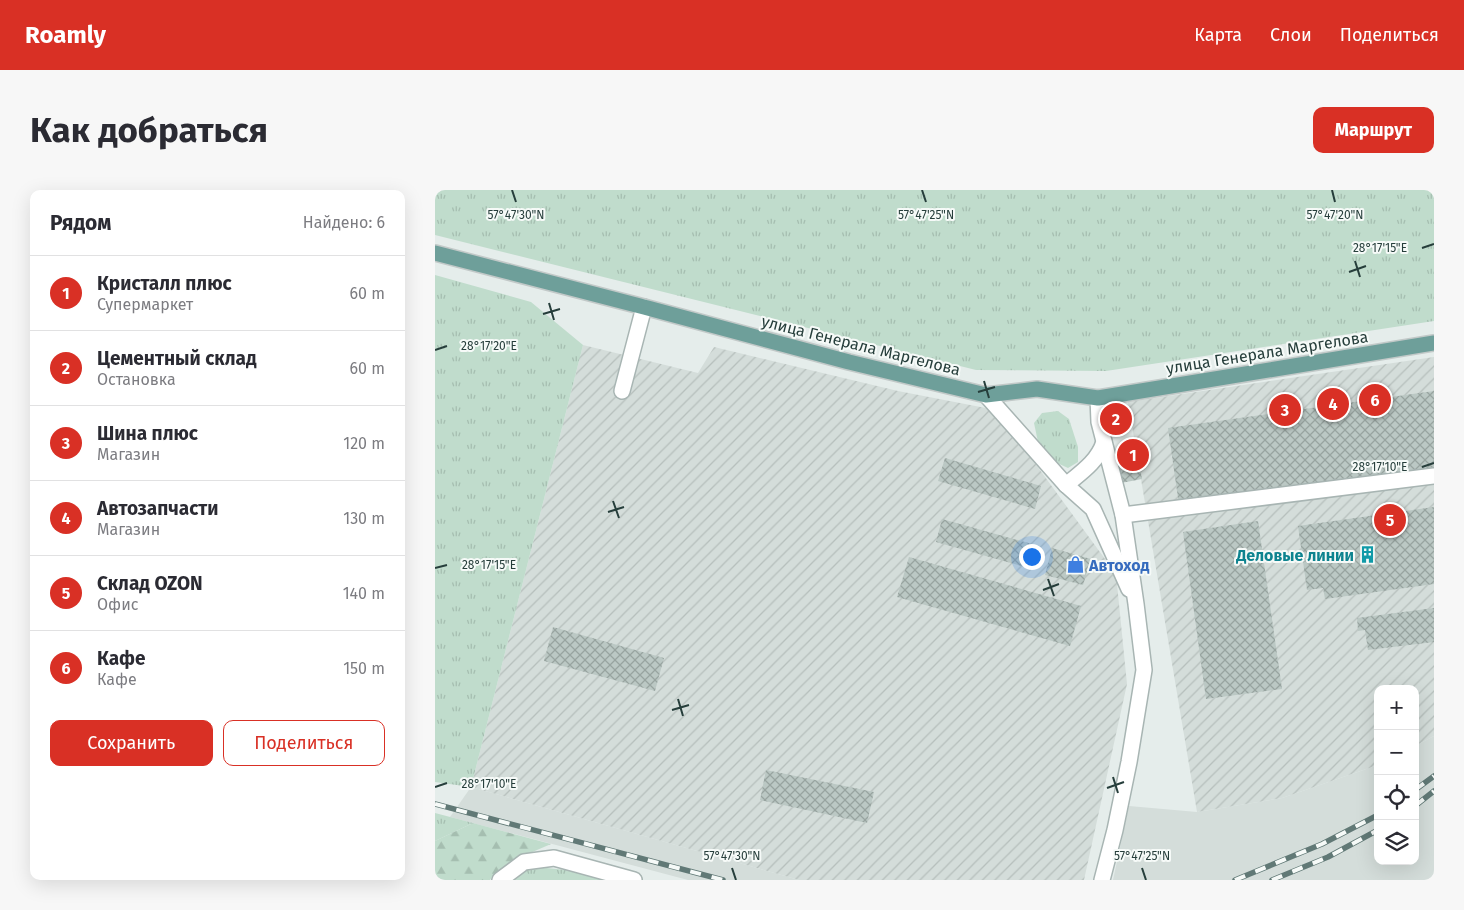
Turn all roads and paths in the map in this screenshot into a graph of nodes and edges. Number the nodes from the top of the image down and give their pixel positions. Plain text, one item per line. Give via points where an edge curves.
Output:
1 (435, 253) edge
2 (644, 307) junction
3 (1434, 343) edge
4 (622, 391) dead end
5 (987, 395) junction
6 (1098, 398) junction
7 (1104, 442) junction
8 (1434, 476) edge
9 (1067, 485) junction
10 (1123, 515) junction
11 (1136, 604) junction
12 (500, 880) edge
13 (633, 880) edge
14 (1102, 880) edge

1 - 2 main road, улица Генерала Маргелова
2 - 4 street
2 - 5 main road, улица Генерала Маргелова
3 - 6 main road, улица Генерала Маргелова
5 - 6 main road, улица Генерала Маргелова via 1037,389
5 - 9 street
6 - 7 street
7 - 9 street via 1091,465
7 - 10 street
8 - 10 street
9 - 11 street via 1093,509
10 - 11 street
11 - 14 street via 1144,670 1129,762
12 - 13 street via 525,862 554,858

